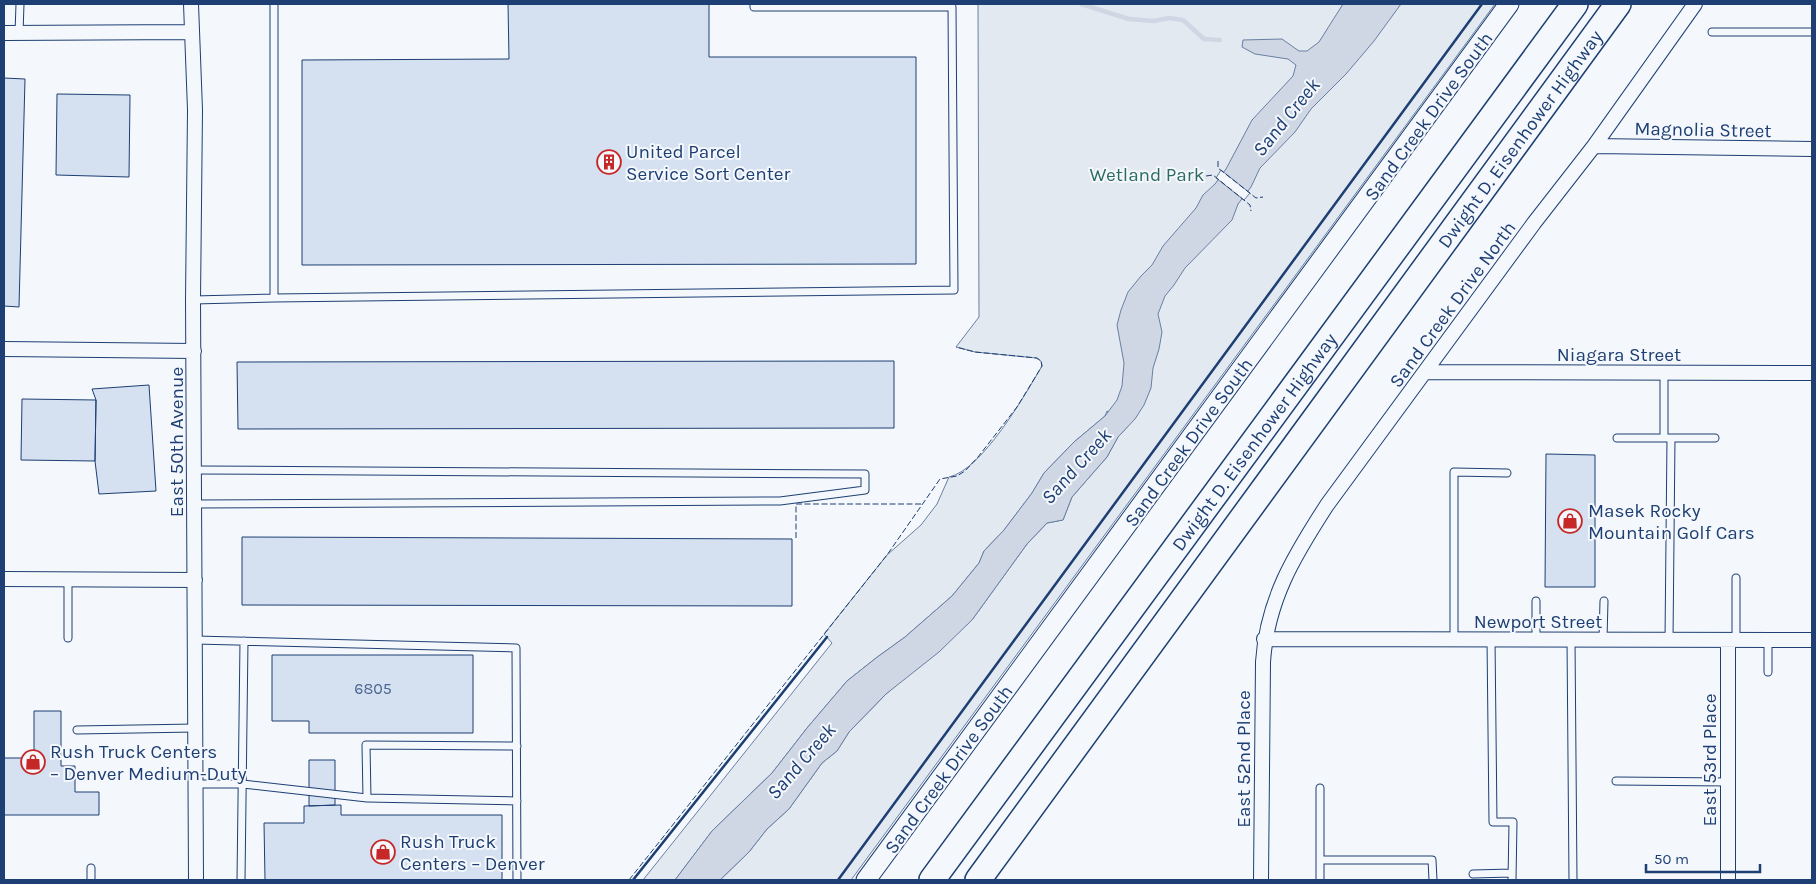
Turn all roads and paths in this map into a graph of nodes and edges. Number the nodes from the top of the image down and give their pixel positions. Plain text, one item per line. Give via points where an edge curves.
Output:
1 (20, 4) edge
2 (192, 4) edge
3 (274, 4) edge
4 (754, 4) edge
5 (1509, 4) edge
6 (1575, 4) edge
7 (1618, 4) edge
8 (1694, 4) edge
9 (813, 5) edge
10 (192, 32) junction
11 (1712, 32) dead end
12 (1812, 32) edge
13 (4, 33) edge
14 (19, 33) junction
15 (1594, 146) junction
16 (1812, 149) edge
17 (274, 298) junction
18 (193, 300) junction
19 (4, 349) edge
20 (194, 351) junction
21 (1426, 372) junction
22 (1664, 373) junction
23 (1812, 373) edge
24 (1617, 438) dead end
25 (1668, 438) junction
26 (1715, 438) dead end
27 (195, 470) junction
28 (1507, 473) dead end
29 (195, 504) junction
30 (1736, 578) dead end
31 (4, 579) edge
32 (68, 580) junction
33 (195, 580) junction
34 (1536, 601) dead end
35 (1604, 601) dead end
36 (68, 638) dead end
37 (1264, 639) junction
38 (1454, 639) junction
39 (1491, 639) junction
40 (1536, 639) junction
41 (1571, 639) junction
42 (1603, 639) junction
43 (195, 640) junction
44 (1669, 640) junction
45 (1732, 640) junction
46 (1768, 640) junction
47 (1812, 640) edge
48 (244, 641) junction
49 (1768, 672) dead end
50 (196, 728) junction
51 (77, 730) dead end
52 (517, 746) junction
53 (1616, 781) dead end
54 (1728, 782) junction
55 (196, 784) junction
56 (243, 784) junction
57 (1320, 788) dead end
58 (367, 798) junction
59 (517, 801) junction
60 (1320, 860) junction
61 (91, 868) dead end
62 (1473, 874) dead end
63 (1512, 877) edge
64 (91, 880) edge
65 (196, 880) edge
66 (241, 880) edge
67 (517, 880) edge
68 (866, 880) edge
69 (932, 880) edge
70 (978, 880) edge
71 (1261, 880) edge
72 (1320, 880) edge
73 (1433, 880) edge
74 (1574, 880) edge
75 (1728, 880) edge

1 - 14 lane
2 - 10 street, East 50th Avenue
3 - 17 lane
4 - 9 lane via 754,7
5 - 68 main road, Sand Creek Drive South
6 - 69 highway, Dwight D. Eisenhower Highway
7 - 70 highway, Dwight D. Eisenhower Highway
8 - 15 street, Sand Creek Drive North
9 - 17 lane via 952,7 954,290
10 - 14 street
10 - 18 street, East 50th Avenue via 195,110
11 - 12 lane
13 - 14 street
15 - 16 street, Magnolia Street
15 - 21 street, Sand Creek Drive North
17 - 18 lane
18 - 20 street, East 50th Avenue
19 - 20 street
20 - 27 street, East 50th Avenue
21 - 22 street, Niagara Street
21 - 37 street, Sand Creek Drive North via 1327,505 1298,551 1276,597
22 - 23 street, Niagara Street
22 - 25 lane
24 - 25 lane
25 - 26 lane
25 - 44 lane
27 - 29 street, East 50th Avenue
27 - 29 lane via 865,474 865,490 780,501
28 - 38 lane via 1454,472
29 - 33 street, East 50th Avenue
30 - 45 lane
31 - 32 street
32 - 33 street
32 - 36 lane
33 - 43 street, East 50th Avenue
34 - 40 lane
35 - 42 lane
37 - 38 street, Newport Street
37 - 71 street, East 52nd Place
38 - 39 street, Newport Street
39 - 40 street, Newport Street
39 - 63 lane via 1493,822 1512,822
40 - 41 street, Newport Street
41 - 42 street, Newport Street
41 - 74 lane
42 - 44 street, Newport Street
43 - 48 lane
43 - 50 street, East 50th Avenue
44 - 45 street, Newport Street
45 - 46 street, Newport Street
45 - 54 street, East 53rd Place
46 - 47 street, Newport Street
46 - 49 lane
48 - 52 lane via 516,648
48 - 56 lane
50 - 51 lane
50 - 55 street, East 50th Avenue
52 - 58 lane via 366,745
52 - 59 lane
53 - 54 lane
54 - 75 street, East 53rd Place
55 - 56 lane
55 - 65 street, East 50th Avenue
56 - 58 lane
56 - 66 lane
57 - 60 lane
58 - 59 lane
59 - 67 lane
60 - 72 lane
60 - 73 lane via 1432,860
61 - 64 lane
62 - 63 lane

